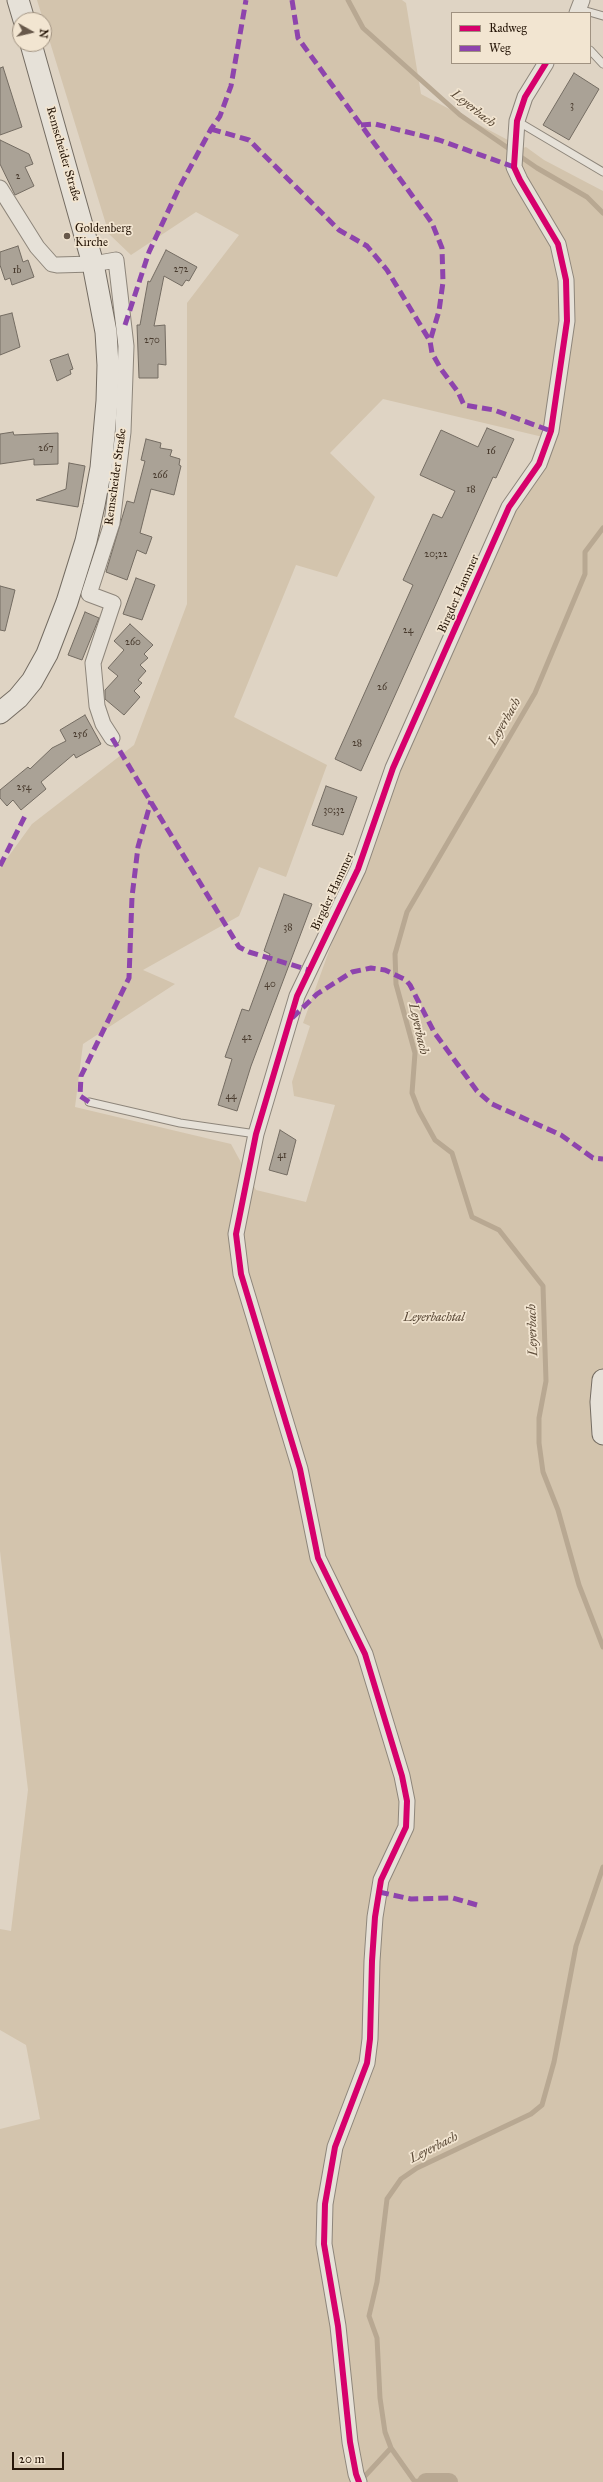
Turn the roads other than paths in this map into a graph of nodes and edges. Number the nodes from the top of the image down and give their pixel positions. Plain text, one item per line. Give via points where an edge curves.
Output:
1 (18, 0) edge
2 (579, 8) edge
3 (22, 12) edge
4 (603, 16) edge
5 (591, 51) edge
6 (33, 52) edge
7 (545, 64) edge
8 (603, 64) edge
9 (516, 126) junction
10 (603, 172) edge
11 (0, 188) edge
12 (94, 264) junction
13 (0, 713) edge
14 (112, 738) dead end
15 (89, 1102) dead end
16 (256, 1134) junction
17 (603, 1380) edge
18 (603, 1434) edge
19 (359, 2482) edge

1 - 3 main road
2 - 4 lane
5 - 8 lane
6 - 12 main road, Remscheider Straße
7 - 9 street, Birgder Hammer via 525,97
9 - 10 lane
9 - 16 street, Birgder Hammer via 514,167 558,244 566,280 567,322 551,431 539,464 509,507 393,768 358,869 297,996
11 - 12 street via 49,261 57,266
12 - 13 main road, Remscheider Straße via 102,305 108,365 101,468 94,505 67,602 47,654 32,681 18,698
12 - 14 street, Remscheider Straße via 116,260 126,346 126,391 112,523 89,594 113,603 93,663 97,706 103,724
15 - 16 lane via 180,1123
16 - 19 street, Birgder Hammer via 236,1234 241,1274 300,1469 318,1558 365,1654 402,1776 407,1801 406,1827 384,1873 375,1916 367,2063 335,2147 325,2204 324,2244 338,2326 350,2442
17 - 18 main road

